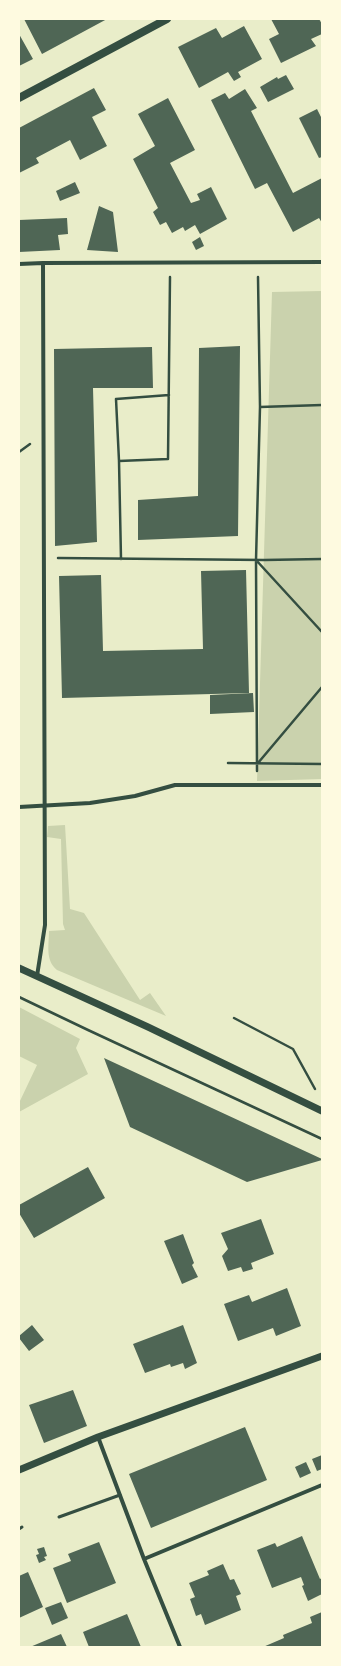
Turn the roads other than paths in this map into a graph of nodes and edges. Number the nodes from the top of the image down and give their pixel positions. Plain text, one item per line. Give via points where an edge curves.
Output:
1 (167, 19) edge
2 (19, 98) edge
3 (322, 262) edge
4 (43, 263) junction
5 (19, 264) edge
6 (322, 784) edge
7 (45, 805) junction
8 (19, 807) edge
9 (19, 968) edge
10 (37, 976) junction
11 (322, 1111) edge
12 (322, 1356) edge
13 (98, 1437) junction
14 (19, 1470) edge
15 (322, 1485) edge
16 (120, 1495) junction
17 (59, 1517) dead end
18 (144, 1559) junction
19 (180, 1647) edge

1 - 2 main road
3 - 4 street
4 - 5 street
4 - 7 street
6 - 7 street via 175,785 135,796 90,803
7 - 8 street
7 - 10 street via 45,925
9 - 10 street
10 - 11 street
12 - 13 street
13 - 14 street
13 - 16 street
15 - 18 street
16 - 17 lane
16 - 18 street
18 - 19 street

